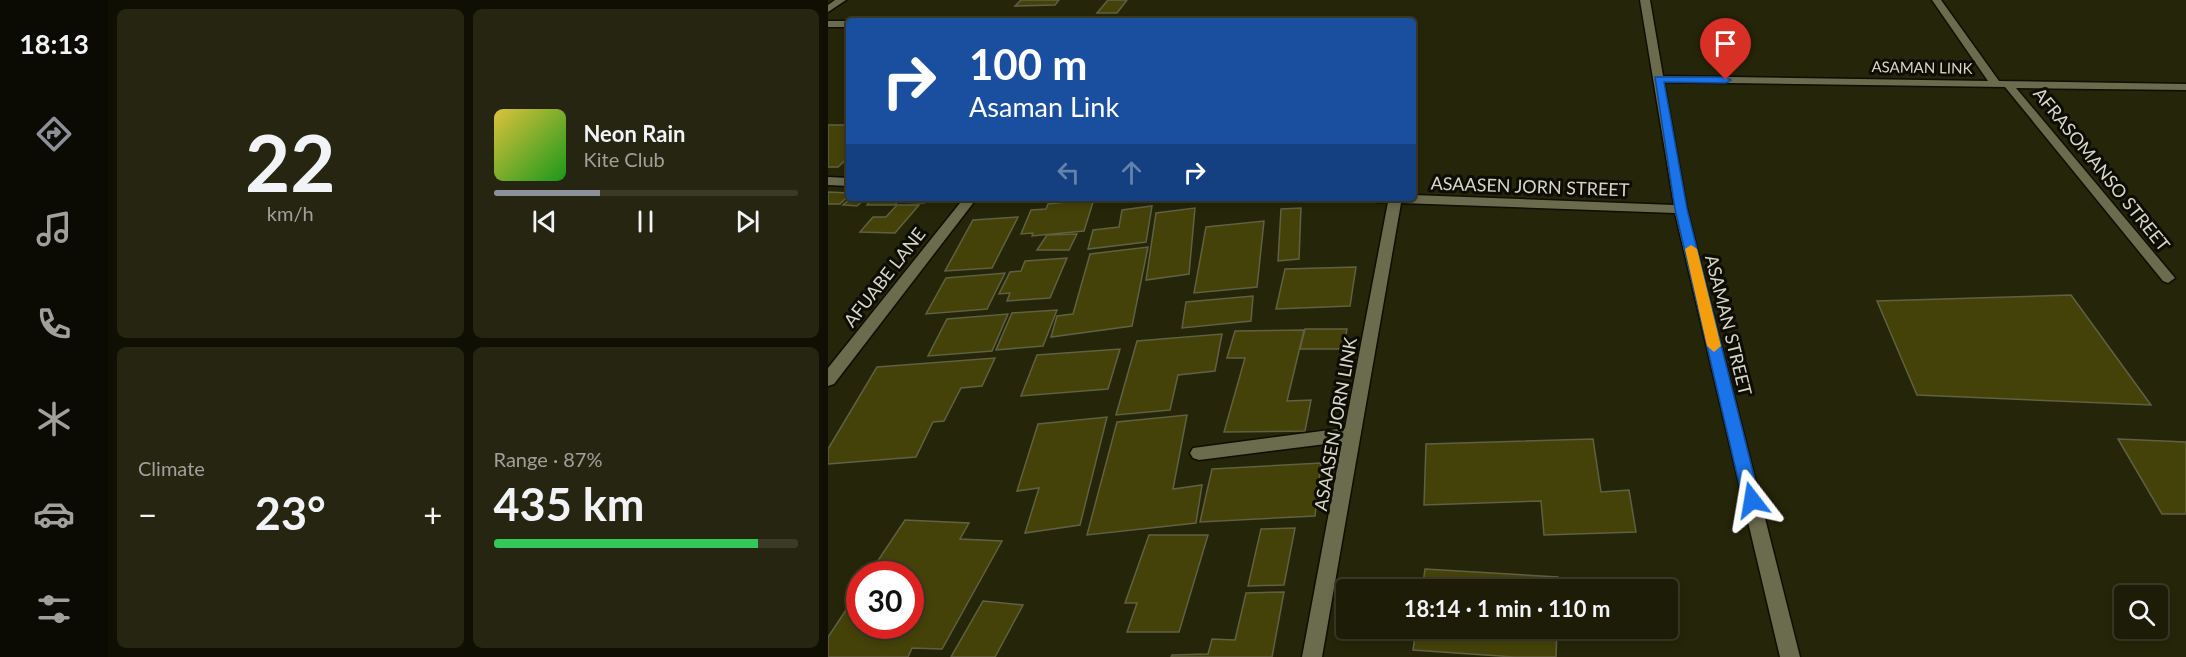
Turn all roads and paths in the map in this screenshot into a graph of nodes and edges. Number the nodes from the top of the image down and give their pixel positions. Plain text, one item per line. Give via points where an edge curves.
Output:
1 (841, 0) edge
2 (1645, 0) edge
3 (1936, 0) edge
4 (828, 9) edge
5 (828, 24) edge
6 (846, 24) edge
7 (1658, 79) junction
8 (2001, 83) junction
9 (2186, 87) edge
10 (828, 181) edge
11 (846, 182) edge
12 (1416, 200) edge
13 (969, 201) edge
14 (1395, 201) edge
15 (1681, 209) junction
16 (2168, 278) dead end
17 (828, 380) edge
18 (1353, 434) junction
19 (1199, 453) dead end
20 (1312, 657) edge
21 (1790, 657) edge

1 - 4 street
2 - 7 street, ASAMAN STREET
3 - 8 street, AFRASOMANSO STREET
5 - 6 street
7 - 8 street, ASAMAN LINK
7 - 15 street, ASAMAN STREET
8 - 9 street, ASAMAN LINK
8 - 16 street, AFRASOMANSO STREET
10 - 11 street
12 - 15 street, ASAASEN JORN STREET
13 - 17 street, AFUABE LANE
14 - 18 street, ASAASEN JORN LINK
15 - 21 street, ASAMAN STREET
18 - 19 street
18 - 20 street, ASAASEN JORN LINK

